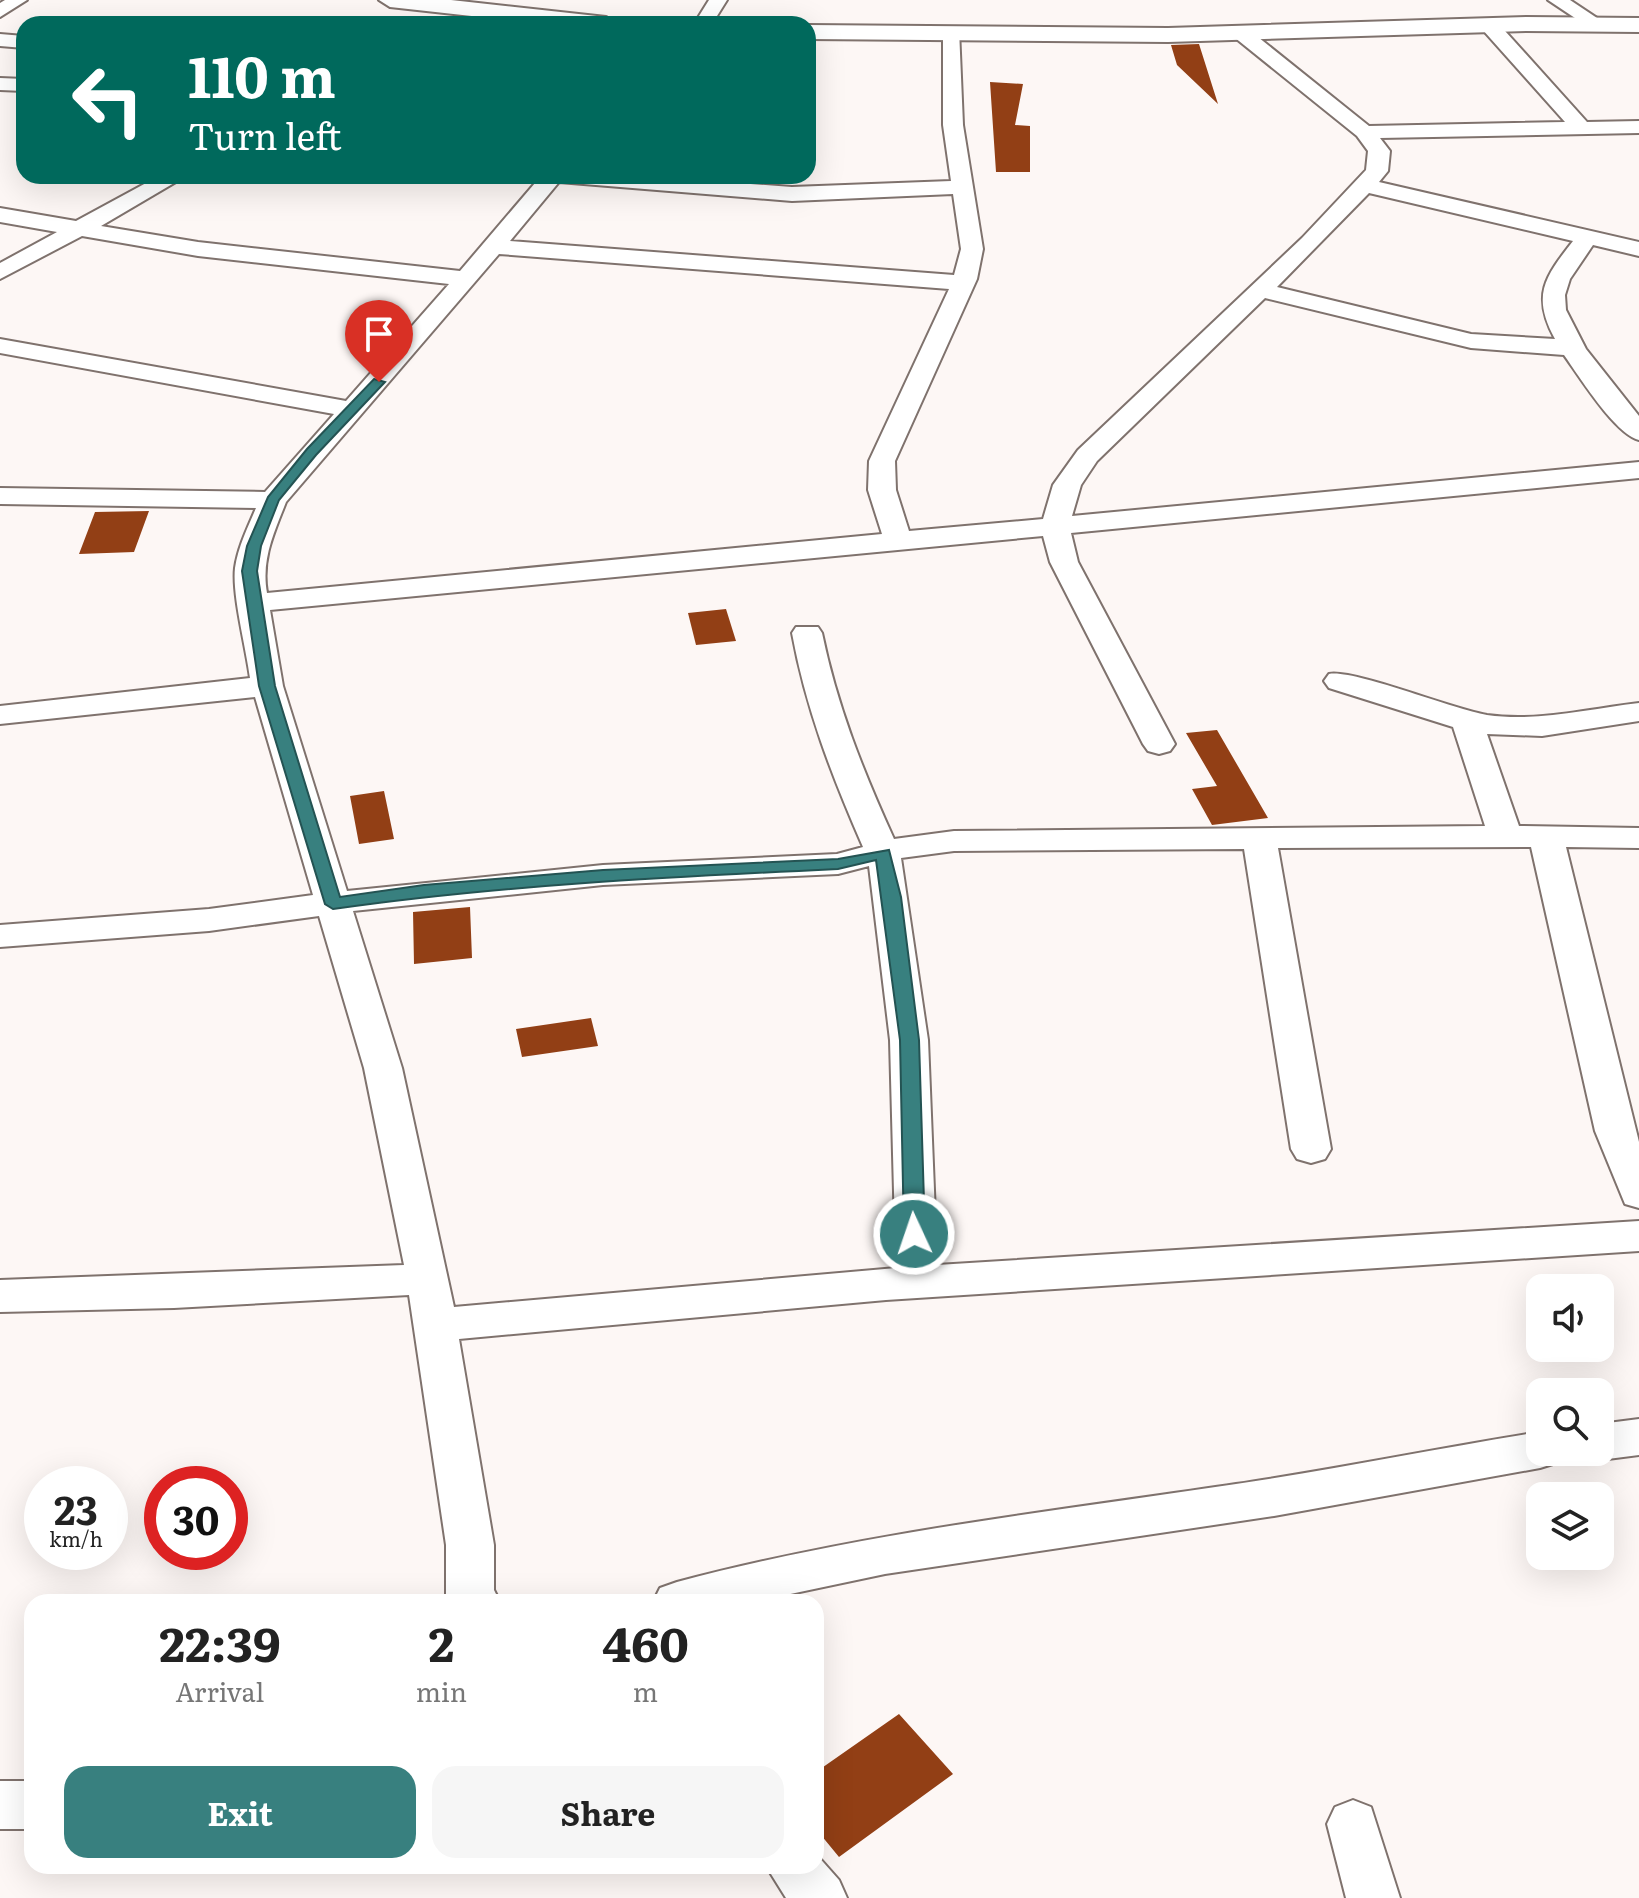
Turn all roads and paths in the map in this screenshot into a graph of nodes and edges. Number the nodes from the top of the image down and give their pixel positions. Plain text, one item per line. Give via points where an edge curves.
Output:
1 (18, 0) edge
2 (390, 0) edge
3 (1557, 0) edge
4 (0, 11) edge
5 (534, 16) edge
6 (1597, 24) junction
7 (1489, 25) junction
8 (1639, 25) edge
9 (816, 32) edge
10 (952, 33) junction
11 (1241, 33) junction
12 (1580, 126) junction
13 (1639, 127) edge
14 (1364, 132) junction
15 (160, 184) edge
16 (549, 184) edge
17 (661, 184) edge
18 (1367, 186) junction
19 (963, 187) junction
20 (0, 215) edge
21 (79, 227) junction
22 (1588, 236) junction
23 (496, 247) junction
24 (1639, 249) edge
25 (0, 272) edge
26 (468, 279) junction
27 (963, 283) junction
28 (1260, 290) junction
29 (0, 346) edge
30 (1574, 348) junction
31 (353, 410) junction
32 (1639, 432) edge
33 (1639, 470) edge
34 (0, 496) edge
35 (273, 500) junction
36 (1055, 525) junction
37 (898, 541) junction
38 (251, 603) junction
39 (807, 633) dead end
40 (1340, 681) dead end
41 (267, 686) junction
42 (1639, 712) edge
43 (0, 715) edge
44 (1466, 719) junction
45 (1159, 744) dead end
46 (1505, 836) junction
47 (1546, 836) junction
48 (1259, 838) junction
49 (1639, 838) edge
50 (883, 853) junction
51 (333, 904) junction
52 (0, 936) edge
53 (1311, 1149) dead end
54 (1639, 1194) edge
55 (1639, 1236) edge
56 (428, 1279) junction
57 (917, 1284) junction
58 (0, 1296) edge
59 (435, 1325) junction
60 (1639, 1437) edge
61 (1614, 1440) edge
62 (1526, 1452) edge
63 (472, 1594) edge
64 (704, 1594) edge
65 (0, 1805) edge
66 (24, 1805) edge
67 (1353, 1824) dead end
68 (800, 1874) edge
69 (820, 1898) edge
70 (1373, 1898) edge

1 - 4 street
2 - 5 main road
3 - 6 street
6 - 7 main road
6 - 8 main road
7 - 11 main road
7 - 12 street
9 - 10 main road
10 - 11 main road
10 - 19 street via 953,125
11 - 14 street
12 - 13 street
12 - 14 street
14 - 18 street via 1379,151 1377,171
15 - 21 street
16 - 23 street
17 - 19 street via 792,194
18 - 22 street
18 - 28 street
19 - 27 street via 972,249
20 - 21 street
21 - 25 street
21 - 26 street via 283,260
22 - 24 street
22 - 30 street via 1553,296 1555,316
23 - 26 street
23 - 27 street
26 - 31 street
27 - 37 street via 882,461 882,490
28 - 30 street via 1471,341
28 - 36 street via 1087,456 1067,485
29 - 31 street
30 - 32 street
31 - 35 street
33 - 36 street
34 - 35 street
35 - 38 street via 254,546
36 - 37 street
36 - 45 street via 1064,562
37 - 38 street
38 - 41 street
39 - 50 street via 838,752
40 - 44 street
41 - 43 street
41 - 51 street
42 - 44 street via 1541,726
44 - 46 street
46 - 47 street
46 - 48 street
47 - 49 street
47 - 54 street via 1615,1131
48 - 50 street via 954,841
48 - 53 street
50 - 51 street via 838,864 603,875
50 - 57 street via 909,1040
51 - 52 street via 209,920
51 - 56 street via 383,1068
55 - 57 street
56 - 58 street
56 - 59 street
57 - 59 street
59 - 63 street via 470,1545
60 - 61 street
62 - 64 street via 1237,1503 951,1543 760,1577
65 - 66 street
67 - 70 street
68 - 69 street

